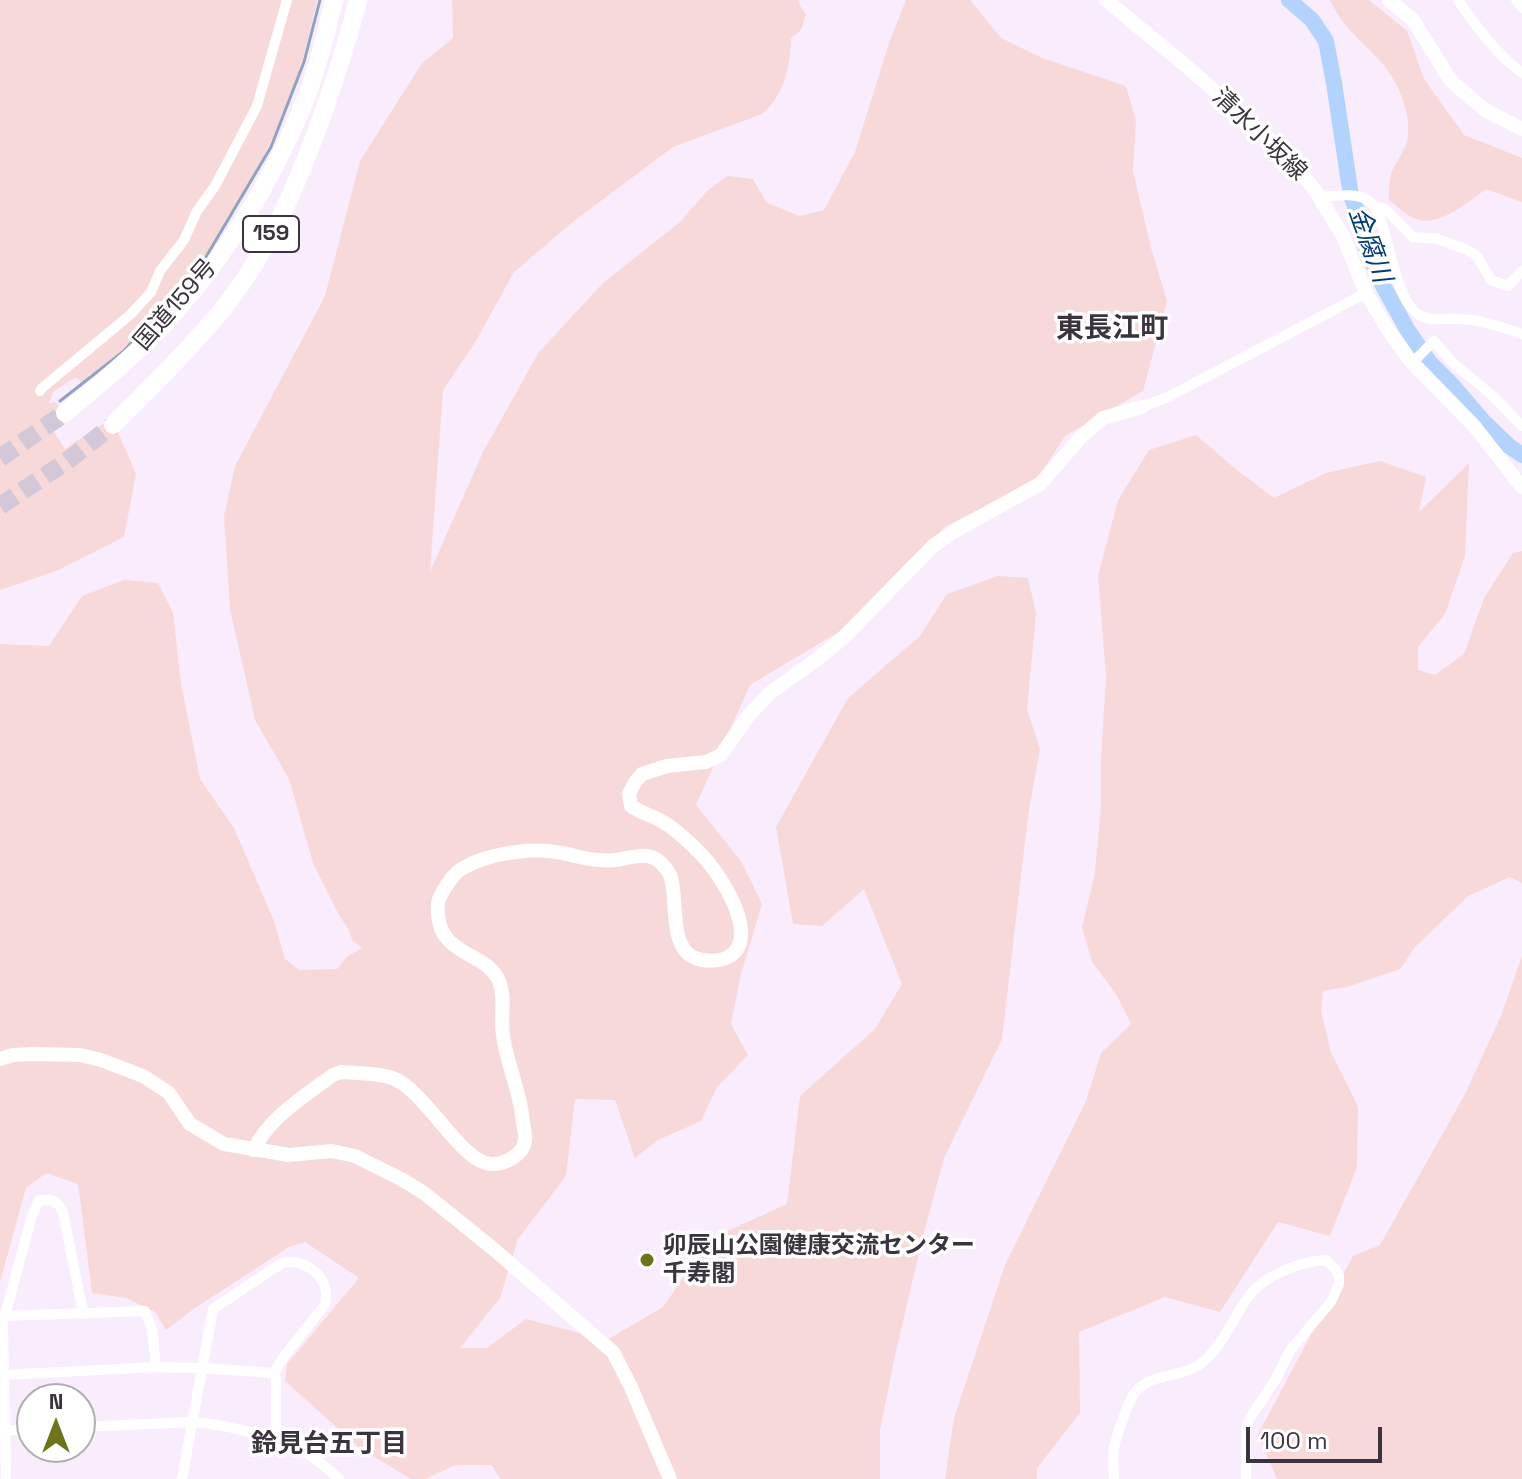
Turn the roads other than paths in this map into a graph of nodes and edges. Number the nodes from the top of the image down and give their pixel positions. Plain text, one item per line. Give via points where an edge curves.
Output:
1 (287, 0) edge
2 (332, 0) edge
3 (358, 0) edge
4 (1106, 0) edge
5 (1458, 0) edge
6 (1516, 0) edge
7 (1392, 1) edge
8 (1522, 8) edge
9 (1522, 73) edge
10 (1522, 129) edge
11 (1320, 197) junction
12 (1374, 205) junction
13 (1522, 271) edge
14 (1366, 293) junction
15 (1522, 334) edge
16 (1411, 359) junction
17 (40, 391) dead end
18 (1142, 407) joint
19 (65, 413) tunnel mouth
20 (113, 425) tunnel mouth
21 (1522, 426) edge
22 (1522, 487) edge
23 (0, 1059) edge
24 (254, 1150) junction
25 (83, 1312) junction
26 (3, 1321) edge
27 (156, 1367) junction
28 (203, 1368) junction
29 (274, 1373) junction
30 (4, 1375) junction
31 (193, 1422) junction
32 (96, 1426) edge
33 (2, 1431) edge
34 (273, 1440) junction
35 (6, 1479) edge
36 (182, 1479) edge
37 (339, 1479) edge
38 (670, 1479) edge
39 (1114, 1479) edge
40 (1246, 1479) edge

1 - 17 street via 257,106 184,240 139,305
2 - 19 highway, 国道159号 / 159 via 302,109 235,234 176,311
3 - 20 highway, 国道159号 / 159 via 301,172 258,259 182,356
4 - 11 street, 清水小坂線 via 1285,152
5 - 9 street via 1496,50
6 - 8 street
7 - 10 street via 1413,20 1451,81 1485,110
11 - 12 street via 1365,198
11 - 14 street, 清水小坂線
12 - 13 street via 1384,208 1413,237 1438,239 1477,256 1497,283 1508,286
12 - 15 street via 1401,291 1413,310 1427,319 1462,319
14 - 16 street, 清水小坂線
14 - 18 street
16 - 21 street via 1434,341
16 - 22 street, 清水小坂線
18 - 24 street via 1103,418 1040,484 934,545 842,639 770,693 721,755 649,770 635,782 631,806 675,831 707,860 726,888 741,922 740,945 725,959 691,956 683,946 671,876 654,857 592,860 531,850 486,858 450,880 437,901 438,921 448,942 493,971 501,984 501,1021 525,1142 511,1159 490,1165 473,1157 409,1088 393,1078 341,1072 282,1115 260,1135
23 - 24 street via 33,1054 101,1060 169,1093 190,1124 224,1144
24 - 38 street via 355,1156 424,1193 613,1352
25 - 26 street
25 - 26 street via 63,1212 52,1199 39,1200
25 - 27 street via 145,1311
26 - 30 street
27 - 28 street
27 - 30 street
28 - 29 street
28 - 29 street via 213,1309 291,1261 318,1274 327,1297
28 - 31 street
29 - 34 street
30 - 33 street
31 - 32 street
31 - 34 street
31 - 36 street
33 - 35 street
34 - 37 street via 312,1456
39 - 40 street via 1114,1448 1136,1391 1202,1363 1263,1282 1296,1266 1326,1260 1336,1270 1339,1284 1331,1302 1291,1349 1250,1418

